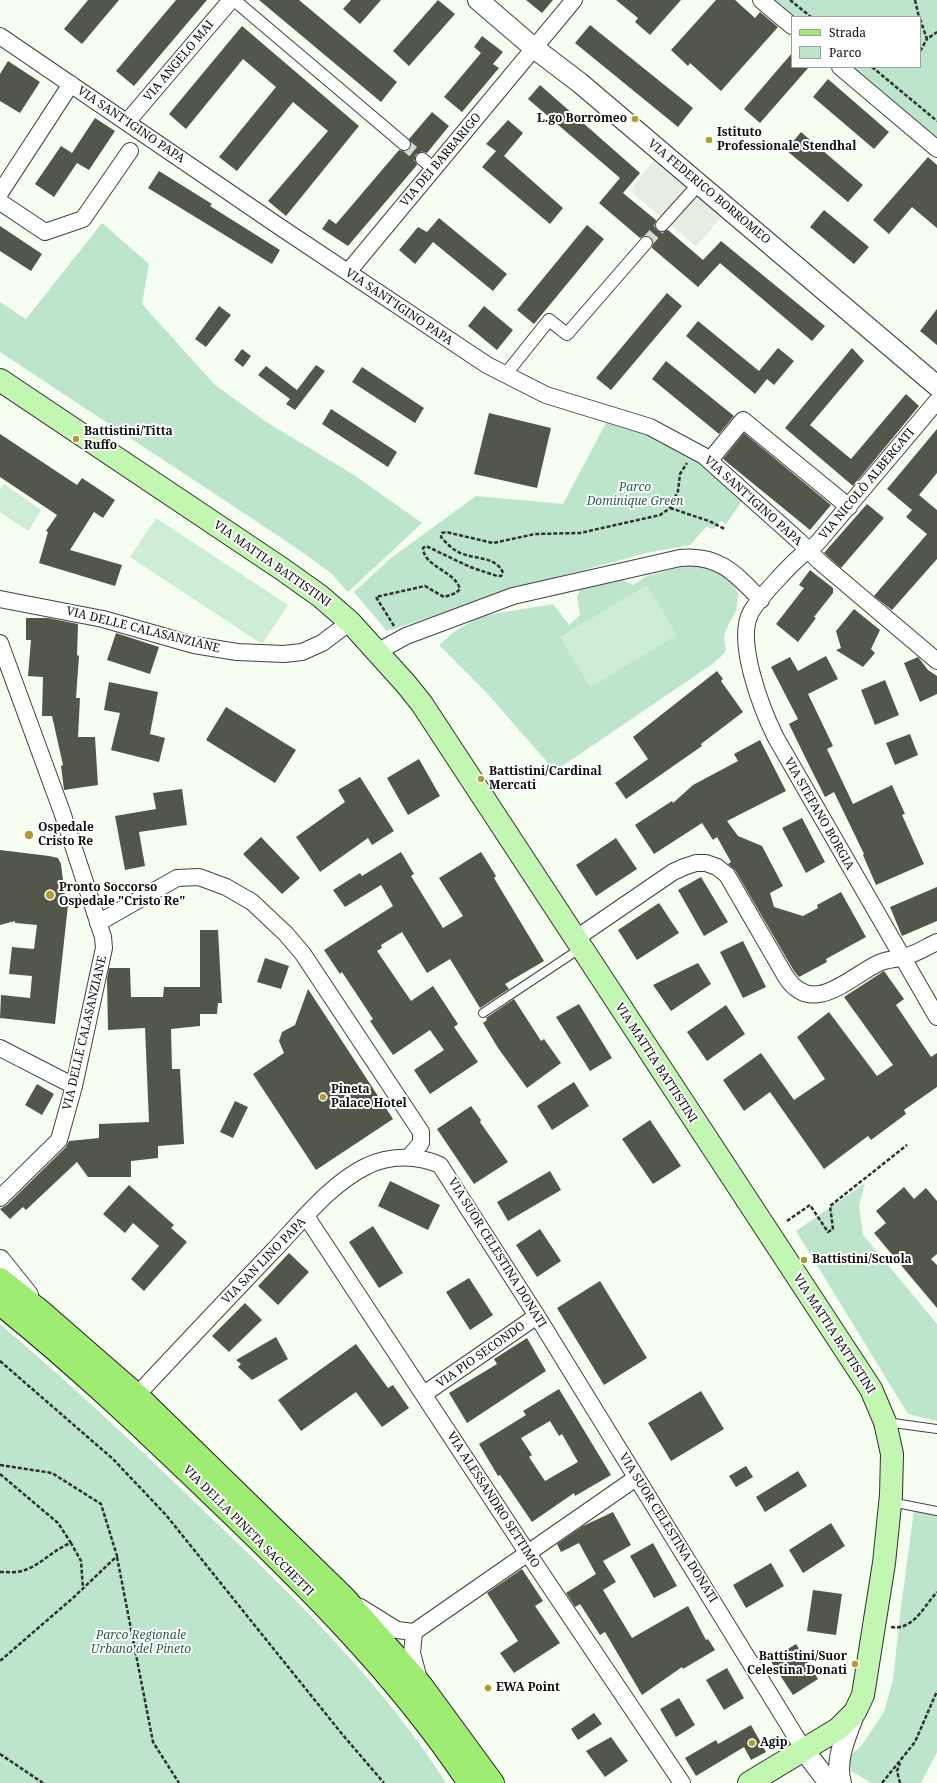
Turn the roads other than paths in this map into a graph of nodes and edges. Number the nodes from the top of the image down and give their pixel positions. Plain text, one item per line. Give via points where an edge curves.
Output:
1 (232, 0) edge
2 (478, 0) edge
3 (574, 0) edge
4 (761, 0) edge
5 (791, 25) edge
6 (0, 36) edge
7 (534, 48) junction
8 (841, 68) edge
9 (71, 84) junction
10 (127, 122) junction
11 (404, 144) tunnel mouth
12 (937, 149) edge
13 (130, 151) dead end
14 (699, 184) junction
15 (0, 193) edge
16 (0, 202) edge
17 (662, 225) tunnel mouth
18 (646, 243) tunnel mouth
19 (348, 272) junction
20 (505, 375) junction
21 (0, 380) edge
22 (937, 386) edge
23 (937, 401) edge
24 (703, 456) junction
25 (848, 507) junction
26 (808, 550) junction
27 (0, 599) edge
28 (761, 600) junction
29 (350, 622) junction
30 (0, 643) edge
31 (377, 652) junction
32 (937, 661) edge
33 (98, 923) junction
34 (937, 942) edge
35 (578, 944) junction
36 (904, 957) junction
37 (483, 1013) dead end
38 (937, 1017) edge
39 (0, 1048) edge
40 (74, 1086) junction
41 (409, 1157) junction
42 (0, 1198) edge
43 (306, 1216) junction
44 (0, 1260) edge
45 (0, 1279) edge
46 (0, 1304) edge
47 (43, 1313) junction
48 (538, 1316) junction
49 (424, 1394) junction
50 (137, 1395) junction
51 (885, 1422) junction
52 (937, 1429) edge
53 (636, 1478) junction
54 (890, 1502) junction
55 (937, 1511) edge
56 (527, 1552) junction
57 (344, 1597) junction
58 (414, 1632) junction
59 (422, 1686) junction
60 (855, 1712) junction
61 (804, 1750) junction
62 (469, 1783) edge
63 (493, 1783) edge
64 (682, 1783) edge
65 (749, 1783) edge
66 (829, 1783) edge
67 (840, 1783) edge

1 - 10 street, VIA ANGELO MAI
1 - 11 street
2 - 7 street, VIA FEDERICO BORROMEO
3 - 7 street, VIA DEI BARBARIGO
4 - 5 street
6 - 9 street, VIA SANT'IGINO PAPA
7 - 14 street, VIA FEDERICO BORROMEO via 586,88
7 - 19 street, VIA DEI BARBARIGO via 428,163
8 - 12 street
9 - 10 street, VIA SANT'IGINO PAPA
9 - 15 street
10 - 19 street, VIA SANT'IGINO PAPA
13 - 16 street via 83,219 74,223 45,232
14 - 17 street
14 - 22 street, VIA FEDERICO BORROMEO
18 - 20 street via 567,334 549,320
19 - 20 street, VIA SANT'IGINO PAPA
20 - 24 street, VIA SANT'IGINO PAPA via 556,399 650,428
21 - 29 main road, VIA MATTIA BATTISTINI via 282,569 320,596
23 - 25 street, VIA NICOLÒ ALBERGATI
24 - 25 street via 743,420
24 - 26 street, VIA SANT'IGINO PAPA
25 - 26 street, VIA NICOLÒ ALBERGATI via 819,542
26 - 28 street, VIA NICOLÒ ALBERGATI
26 - 32 street, VIA SANT'IGINO PAPA
27 - 29 street, VIA DELLE CALASANZIANE via 103,619 194,645 237,652 296,653 322,643
28 - 31 street via 725,566 711,559 686,557 513,596 401,638
28 - 36 street, VIA STEFANO BORGIA via 749,616 745,638 766,717 820,816
29 - 31 main road, VIA MATTIA BATTISTINI
30 - 33 street, VIA DELLE CALASANZIANE via 62,812
31 - 35 main road, VIA MATTIA BATTISTINI via 422,704
33 - 40 street, VIA DELLE CALASANZIANE via 104,952
33 - 41 street via 184,876 199,876 252,902 303,954 420,1132 421,1143
34 - 36 street
35 - 36 street via 673,872 691,864 701,863 717,867 727,876 786,978 799,991 825,994 877,964 888,959
35 - 37 lane
35 - 51 main road, VIA MATTIA BATTISTINI via 856,1364 871,1389
36 - 38 street, VIA STEFANO BORGIA
39 - 40 street
40 - 42 street, VIA DELLE CALASANZIANE via 59,1140
41 - 43 street, VIA SAN LINO PAPA via 367,1165 340,1183
41 - 48 street, VIA SUOR CELESTINA DONATI via 436,1163 444,1168
43 - 49 street, VIA ALESSANDRO SETTIMO
43 - 50 street, VIA SAN LINO PAPA
44 - 47 street, VIA DELLA PINETA SACCHETTI
45 - 47 main road, VIA DELLA PINETA SACCHETTI
46 - 62 main road, VIA DELLA PINETA SACCHETTI via 126,1412 251,1532 329,1612 412,1705
47 - 50 main road, VIA DELLA PINETA SACCHETTI
48 - 49 street, VIA PIO SECONDO
48 - 53 street, VIA SUOR CELESTINA DONATI
49 - 56 street, VIA ALESSANDRO SETTIMO
50 - 57 main road, VIA DELLA PINETA SACCHETTI
51 - 52 lane
51 - 54 main road, VIA MATTIA BATTISTINI via 892,1454
53 - 56 street
53 - 61 street, VIA SUOR CELESTINA DONATI via 694,1568
54 - 55 lane
54 - 60 main road, VIA MATTIA BATTISTINI via 864,1692
56 - 58 street
56 - 64 street, VIA ALESSANDRO SETTIMO
57 - 58 street via 397,1630
57 - 59 main road, VIA DELLA PINETA SACCHETTI
58 - 59 street via 412,1653
59 - 63 main road, VIA DELLA PINETA SACCHETTI
60 - 61 main road, VIA MATTIA BATTISTINI via 838,1729
60 - 67 street via 840,1761
61 - 65 main road, VIA MATTIA BATTISTINI
61 - 66 street, VIA SUOR CELESTINA DONATI

